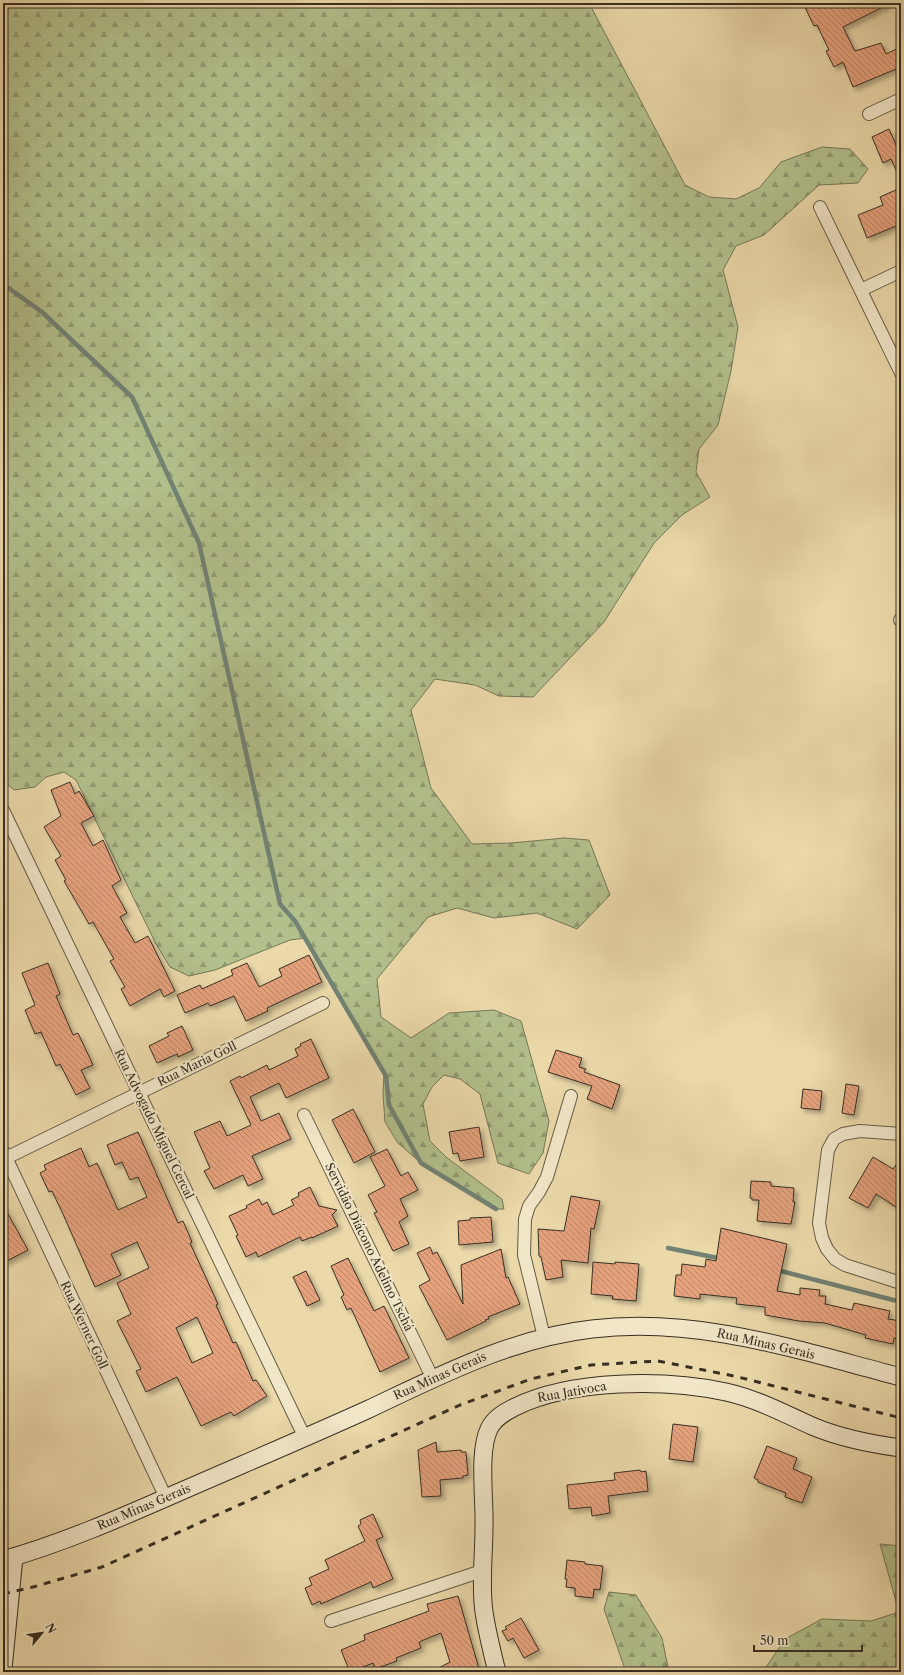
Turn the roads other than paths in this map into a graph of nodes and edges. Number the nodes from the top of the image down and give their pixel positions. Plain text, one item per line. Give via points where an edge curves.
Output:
1 (901, 99) edge
2 (869, 114) dead end
3 (820, 207) dead end
4 (901, 271) edge
5 (861, 290) junction
6 (901, 373) edge
7 (3, 810) edge
8 (323, 1003) dead end
9 (139, 1093) junction
10 (571, 1096) dead end
11 (304, 1115) dead end
12 (901, 1134) edge
13 (4, 1154) edge
14 (901, 1283) edge
15 (544, 1337) junction
16 (901, 1377) edge
17 (433, 1379) junction
18 (305, 1438) junction
19 (901, 1448) edge
20 (166, 1498) junction
21 (8, 1558) edge
22 (482, 1571) junction
23 (331, 1621) dead end
24 (3, 1669) edge
25 (497, 1672) edge

1 - 2 street
3 - 5 street
4 - 5 street
5 - 6 street
7 - 9 street, Rua Advogado Miguel Cercal
8 - 9 street, Rua Maria Goll
9 - 13 street, Rua Maria Goll
9 - 18 street, Rua Advogado Miguel Cercal
10 - 15 street via 547,1177 529,1206 525,1219 524,1254 527,1273
11 - 17 street, Servidão Diácono Adelino Tschá
12 - 14 street via 860,1131 843,1134 834,1140 828,1150 819,1223 822,1238 835,1259 845,1265
13 - 20 street, Rua Werner Goll
15 - 16 main road, Rua Minas Gerais via 593,1328 632,1326 705,1330 761,1341
15 - 17 main road, Rua Minas Gerais via 523,1342
17 - 18 main road, Rua Minas Gerais
18 - 20 main road, Rua Minas Gerais
19 - 22 main road, Rua Jativoca via 836,1434 750,1399 698,1387 614,1385 582,1388 530,1400 496,1419 486,1439
20 - 21 main road, Rua Minas Gerais via 77,1536
21 - 24 main road
22 - 23 street
22 - 25 main road, Rua Jativoca via 484,1612

